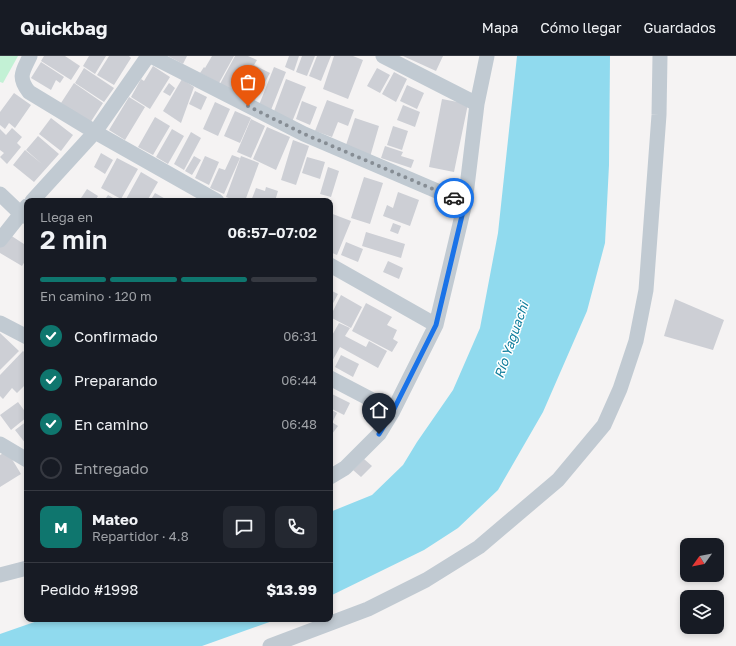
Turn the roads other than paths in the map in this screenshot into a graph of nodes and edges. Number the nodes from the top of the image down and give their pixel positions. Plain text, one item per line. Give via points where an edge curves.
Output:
1 (30, 56) edge
2 (149, 56) edge
3 (383, 56) edge
4 (487, 56) edge
5 (660, 56) edge
6 (476, 104) junction
7 (95, 132) junction
8 (0, 194) edge
9 (35, 198) edge
10 (212, 198) edge
11 (465, 203) junction
12 (24, 211) edge
13 (24, 213) edge
14 (0, 240) edge
15 (333, 267) edge
16 (0, 323) edge
17 (436, 325) junction
18 (24, 335) edge
19 (333, 380) edge
20 (393, 411) junction
21 (0, 444) edge
22 (24, 458) edge
23 (333, 475) edge
24 (24, 569) edge
25 (0, 575) edge
26 (270, 646) edge

1 - 7 street via 22,73 23,84 29,92
2 - 7 street
2 - 11 street via 304,134
3 - 6 street
4 - 6 street
5 - 26 street via 659,115 646,290 636,341 620,389 604,425 558,480 479,547 426,580 368,609
6 - 11 street
7 - 9 street
7 - 10 street
8 - 12 street
11 - 17 street
13 - 14 street
15 - 17 street
16 - 18 street
17 - 20 street
19 - 20 street
20 - 23 street via 379,434 365,450
21 - 22 street
24 - 25 street

